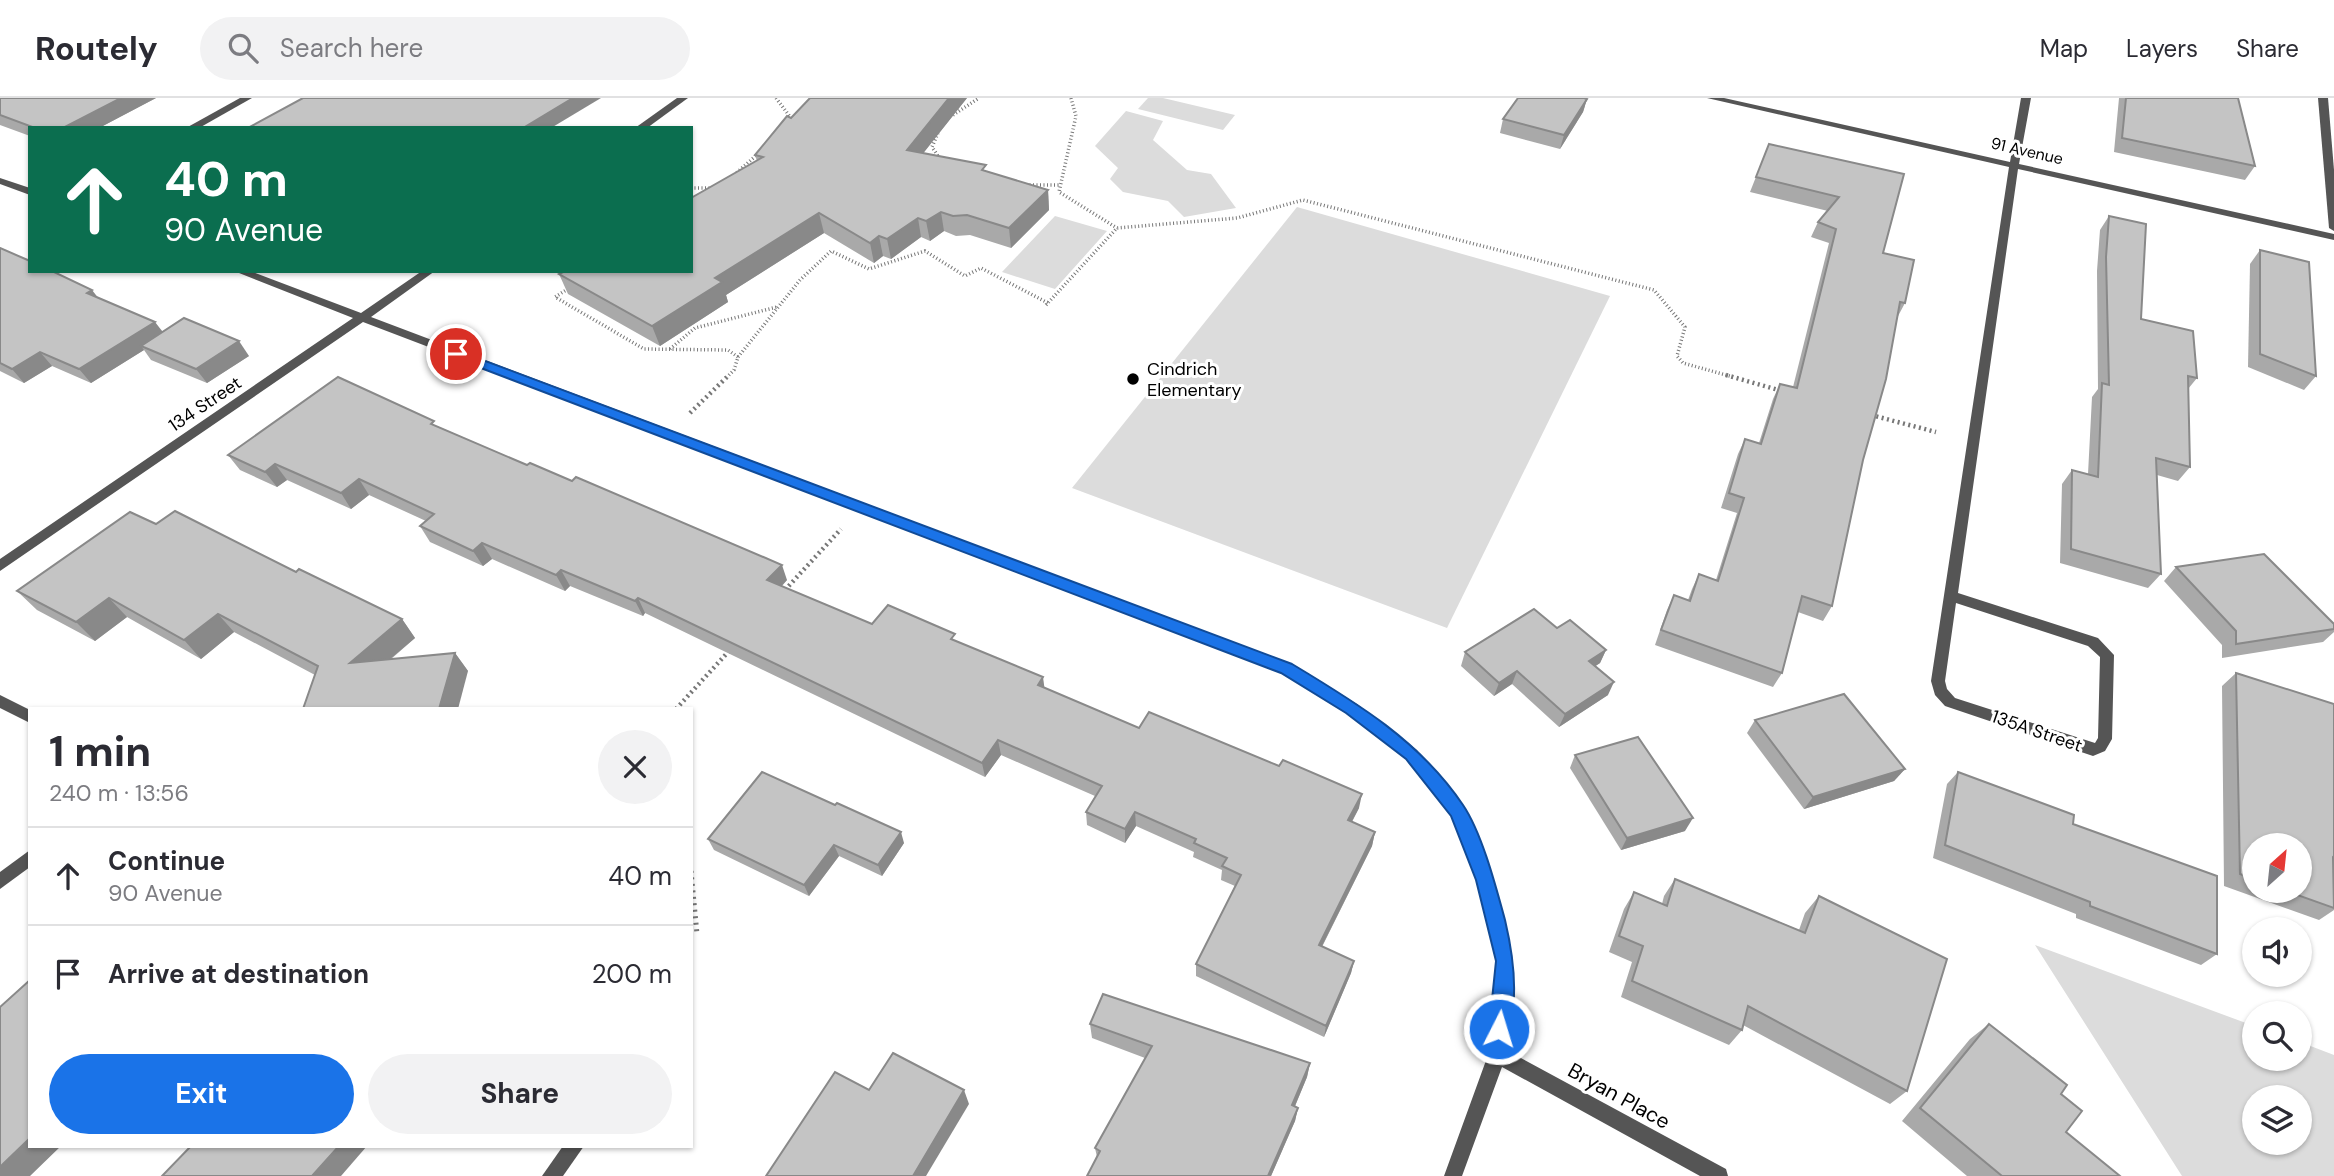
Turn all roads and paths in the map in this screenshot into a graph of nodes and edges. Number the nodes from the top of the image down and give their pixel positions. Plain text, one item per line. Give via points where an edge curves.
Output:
1 (247, 98) edge
2 (683, 98) edge
3 (776, 98) edge
4 (979, 98) edge
5 (1071, 98) edge
6 (1712, 98) edge
7 (2026, 98) edge
8 (2323, 98) edge
9 (948, 120) dead end
10 (195, 126) edge
11 (643, 126) edge
12 (941, 127) edge
13 (800, 131) edge
14 (762, 150) edge
15 (2014, 165) junction
16 (945, 166) edge
17 (0, 181) edge
18 (727, 182) edge
19 (1060, 184) junction
20 (1025, 185) edge
21 (693, 188) edge
22 (28, 191) edge
23 (714, 195) edge
24 (2334, 228) edge
25 (1116, 229) junction
26 (2334, 237) edge
27 (244, 273) edge
28 (427, 273) edge
29 (576, 284) edge
30 (778, 306) junction
31 (362, 318) junction
32 (668, 350) junction
33 (738, 357) junction
34 (1787, 392) edge
35 (1864, 413) edge
36 (685, 419) dead end
37 (1936, 432) dead end
38 (841, 529) dead end
39 (0, 566) edge
40 (784, 591) edge
41 (1950, 596) junction
42 (730, 650) edge
43 (0, 701) edge
44 (678, 707) edge
45 (28, 716) edge
46 (28, 859) edge
47 (0, 882) edge
48 (693, 892) edge
49 (697, 934) dead end
50 (1497, 1055) junction
51 (573, 1148) edge
52 (551, 1176) edge
53 (1453, 1176) edge
54 (1719, 1176) edge

1 - 10 street
2 - 11 street
3 - 13 path
4 - 9 path
5 - 19 path via 1076,116
6 - 15 street, 91 Avenue
7 - 15 street, 135A Street
8 - 24 street
12 - 16 path via 932,146
14 - 18 path
15 - 26 street, 91 Avenue
15 - 41 street, 135A Street
17 - 22 street
19 - 20 path
19 - 25 path via 1059,192
21 - 23 path via 722,188
25 - 30 path via 1047,304 981,268 965,276 925,251 869,269 831,251
25 - 34 path via 1237,218 1303,200 1654,290 1685,327 1677,356 1683,363
27 - 31 street
28 - 31 street, 134 Street
29 - 32 path via 555,296 644,349
30 - 32 path via 695,328
30 - 33 path
31 - 39 street, 134 Street
31 - 50 street via 1286,668 1352,708 1412,754 1458,812 1485,880 1505,961
32 - 33 path via 728,350
33 - 36 path via 734,370
35 - 37 path
38 - 40 path
41 - 41 street, 135A Street via 2102,648 2107,655 2105,739 2100,747 2093,750 1950,702 1938,681
42 - 44 path
43 - 45 street
46 - 47 street
48 - 49 path
50 - 53 street
50 - 54 street, Bryan Place
51 - 52 street

